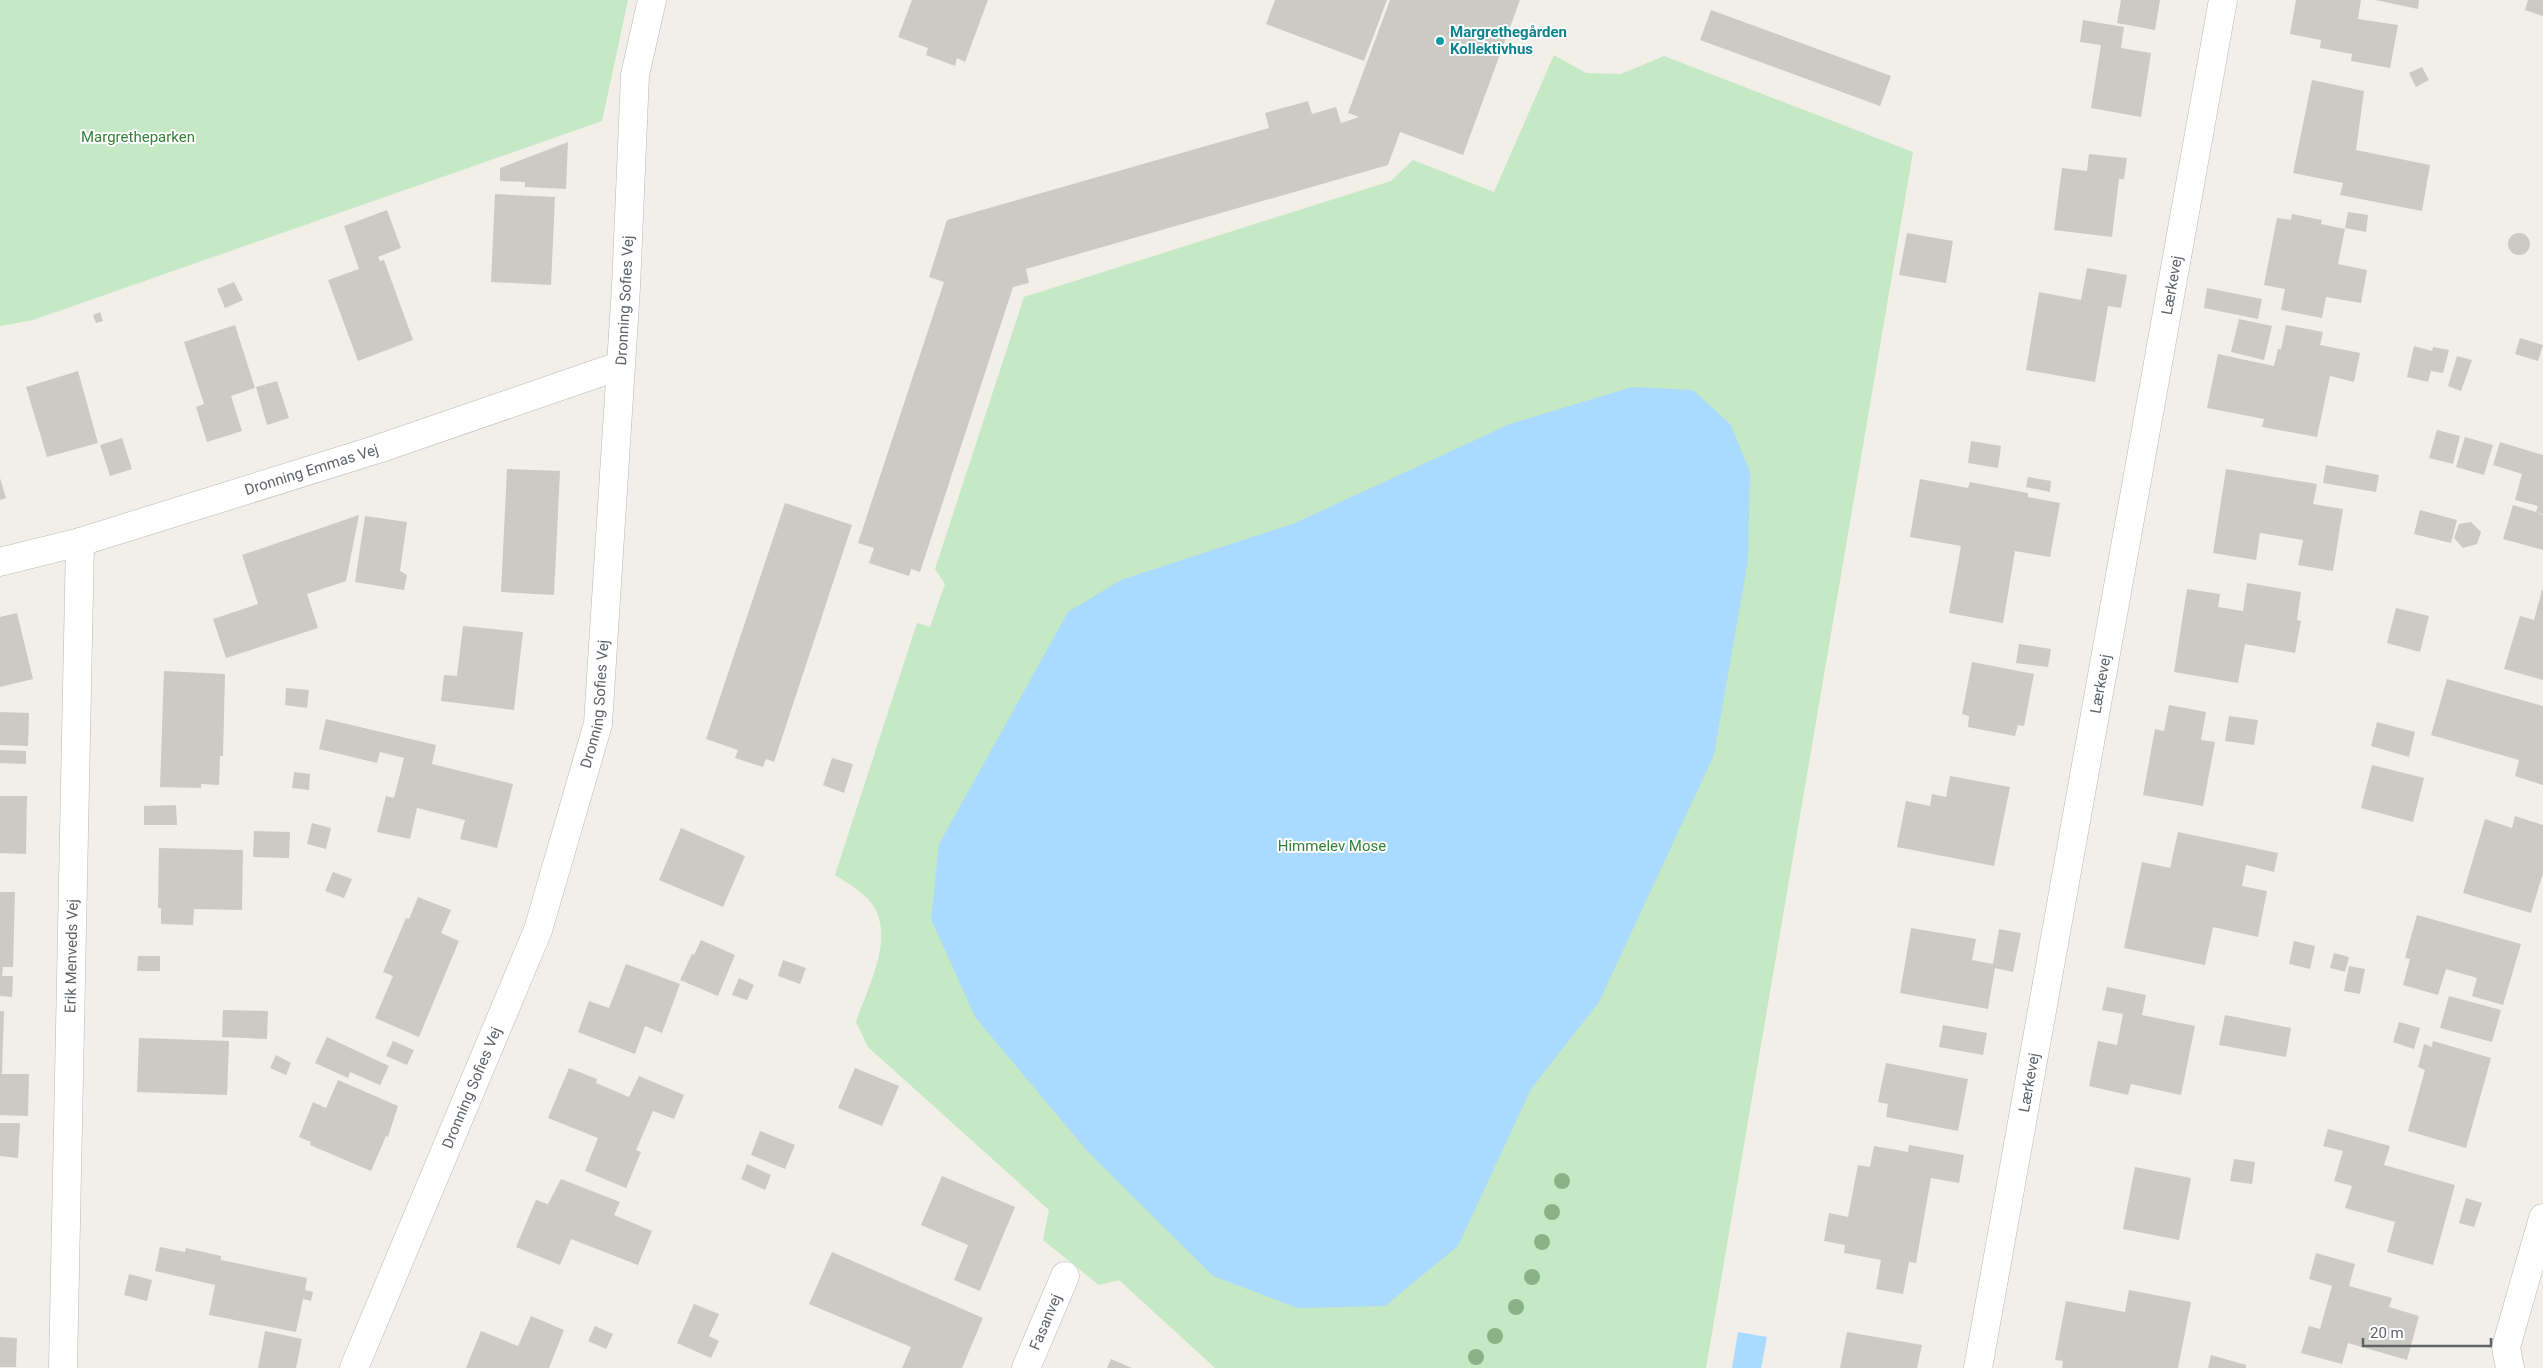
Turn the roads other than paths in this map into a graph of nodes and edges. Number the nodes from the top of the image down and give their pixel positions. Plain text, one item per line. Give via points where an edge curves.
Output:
1 (652, 0) edge
2 (2223, 0) edge
3 (619, 366) junction
4 (80, 542) junction
5 (0, 562) edge
6 (2543, 1218) edge
7 (1065, 1276) dead end
8 (63, 1368) edge
9 (354, 1368) edge
10 (1026, 1368) edge
11 (1978, 1368) edge
12 (2510, 1368) edge

1 - 3 street, Dronning Sofies Vej via 635,75 626,287
2 - 11 street, Lærkevej
3 - 4 street, Dronning Emmas Vej via 378,449
3 - 9 street, Dronning Sofies Vej via 598,724 538,930
4 - 5 street, Dronning Emmas Vej
4 - 8 street, Erik Menveds Vej
6 - 12 street via 2506,1347
7 - 10 street, Fasanvej

